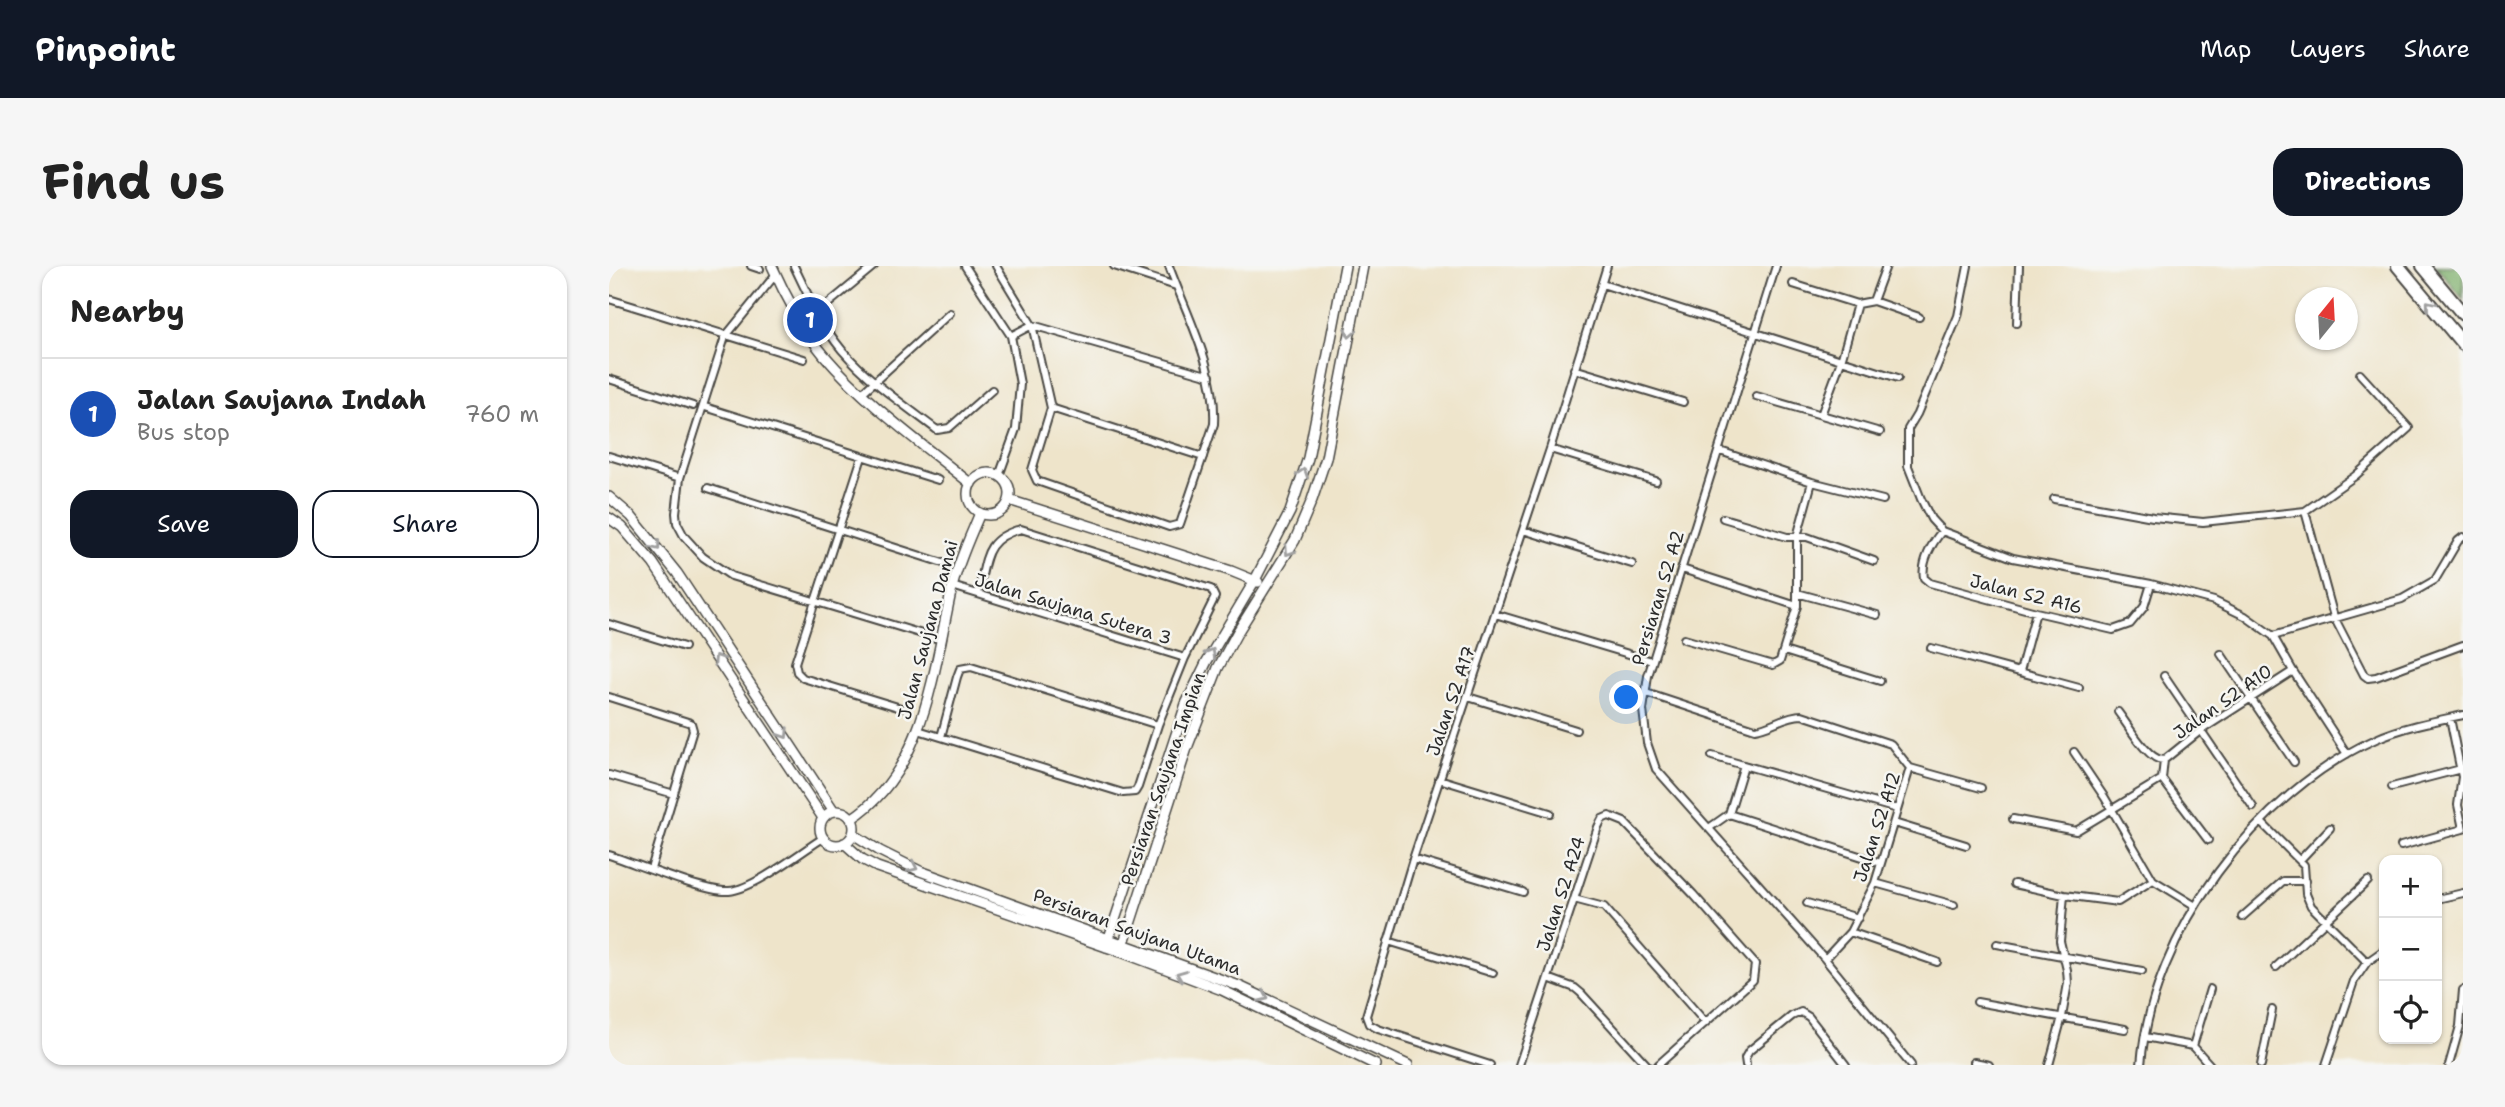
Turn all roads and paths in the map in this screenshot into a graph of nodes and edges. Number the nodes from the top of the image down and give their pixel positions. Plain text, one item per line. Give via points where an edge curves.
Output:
1 (751, 266) edge
2 (794, 266) edge
3 (874, 266) edge
4 (965, 266) edge
5 (996, 266) edge
6 (1114, 266) edge
7 (1169, 266) edge
8 (1345, 266) edge
9 (1363, 266) edge
10 (1607, 266) edge
11 (1776, 266) edge
12 (1886, 266) edge
13 (1968, 266) edge
14 (2019, 266) edge
15 (2398, 266) edge
16 (2423, 266) edge
17 (760, 269) dead end
18 (774, 270) edge
19 (1602, 284) junction
20 (1793, 284) dead end
21 (1176, 286) junction
22 (609, 299) edge
23 (1873, 301) junction
24 (1857, 304) junction
25 (817, 313) junction
26 (950, 313) dead end
27 (2463, 314) edge
28 (1919, 317) dead end
29 (2017, 323) dead end
30 (1032, 325) junction
31 (1756, 332) junction
32 (1011, 336) junction
33 (725, 337) junction
34 (2463, 344) edge
35 (804, 359) dead end
36 (1841, 361) junction
37 (1574, 369) junction
38 (2360, 374) dead end
39 (1210, 376) junction
40 (1898, 378) dead end
41 (609, 379) edge
42 (873, 381) junction
43 (992, 390) dead end
44 (862, 393) junction
45 (1756, 396) dead end
46 (1683, 402) dead end
47 (693, 406) dead end
48 (705, 407) junction
49 (1051, 408) junction
50 (1821, 415) junction
51 (1880, 432) dead end
52 (1550, 449) junction
53 (1720, 451) junction
54 (609, 456) edge
55 (862, 457) junction
56 (1203, 457) junction
57 (999, 476) junction
58 (680, 478) junction
59 (938, 480) dead end
60 (1656, 481) dead end
61 (1812, 482) junction
62 (971, 484) junction
63 (708, 488) dead end
64 (609, 497) edge
65 (2054, 499) dead end
66 (1009, 500) junction
67 (1884, 500) dead end
68 (2305, 511) junction
69 (980, 513) junction
70 (609, 518) edge
71 (1723, 518) dead end
72 (838, 528) junction
73 (1523, 530) junction
74 (1942, 531) junction
75 (1797, 537) junction
76 (2463, 537) edge
77 (1874, 561) dead end
78 (943, 563) dead end
79 (1632, 564) dead end
80 (1682, 569) junction
81 (1255, 580) junction
82 (2151, 584) junction
83 (953, 586) junction
84 (1266, 586) junction
85 (978, 593) junction
86 (1797, 593) junction
87 (814, 601) junction
88 (1797, 606) junction
89 (2036, 612) junction
90 (1495, 614) junction
91 (1877, 615) dead end
92 (2334, 617) junction
93 (609, 624) edge
94 (2273, 636) junction
95 (1685, 639) dead end
96 (942, 640) junction
97 (2463, 645) edge
98 (684, 647) dead end
99 (1931, 648) dead end
100 (1784, 651) junction
101 (2221, 654) dead end
102 (1185, 658) junction
103 (1652, 660) junction
104 (2020, 671) junction
105 (2293, 671) junction
106 (2164, 677) dead end
107 (1880, 681) dead end
108 (2079, 688) dead end
109 (1646, 693) junction
110 (609, 697) edge
111 (1468, 697) junction
112 (2251, 698) junction
113 (901, 708) dead end
114 (2118, 712) dead end
115 (2463, 715) edge
116 (2450, 718) junction
117 (1158, 725) junction
118 (918, 730) junction
119 (1576, 730) dead end
120 (2200, 731) junction
121 (941, 737) junction
122 (2074, 752) dead end
123 (2347, 754) junction
124 (1712, 756) dead end
125 (2164, 760) junction
126 (2461, 761) edge
127 (2294, 762) dead end
128 (1744, 765) junction
129 (1910, 768) junction
130 (2461, 769) junction
131 (609, 775) edge
132 (1439, 779) junction
133 (2162, 779) junction
134 (2392, 787) dead end
135 (1981, 788) dead end
136 (674, 794) junction
137 (2253, 807) dead end
138 (1897, 809) junction
139 (2111, 809) junction
140 (834, 811) junction
141 (1550, 813) dead end
142 (1729, 814) junction
143 (823, 818) junction
144 (851, 819) junction
145 (2013, 819) dead end
146 (2261, 822) junction
147 (1893, 823) junction
148 (1709, 828) junction
149 (2330, 828) dead end
150 (2463, 829) edge
151 (853, 834) junction
152 (823, 838) junction
153 (2208, 840) dead end
154 (843, 843) junction
155 (1966, 845) dead end
156 (2401, 846) dead end
157 (609, 855) edge
158 (1413, 859) junction
159 (2300, 860) junction
160 (1881, 863) junction
161 (651, 869) junction
162 (2153, 880) junction
163 (2306, 881) junction
164 (2368, 881) dead end
165 (1875, 883) junction
166 (2014, 884) dead end
167 (1523, 892) dead end
168 (2463, 892) edge
169 (2064, 895) junction
170 (2442, 898) edge
171 (1574, 899) junction
172 (1807, 903) dead end
173 (1954, 905) dead end
174 (2194, 905) junction
175 (1858, 918) junction
176 (2242, 918) dead end
177 (2324, 921) junction
178 (1850, 932) junction
179 (1388, 941) junction
180 (1108, 942) junction
181 (1997, 944) dead end
182 (1122, 948) junction
183 (2379, 954) edge
184 (2063, 955) junction
185 (1825, 960) junction
186 (1937, 962) dead end
187 (2367, 962) junction
188 (2276, 967) dead end
189 (2142, 971) dead end
190 (1493, 973) dead end
191 (1548, 978) junction
192 (2210, 989) dead end
193 (2463, 990) edge
194 (1977, 1002) dead end
195 (2272, 1010) dead end
196 (2062, 1017) junction
197 (1705, 1022) junction
198 (2125, 1029) dead end
199 (2145, 1037) junction
200 (2193, 1046) junction
201 (1973, 1062) dead end
202 (2204, 1064) edge
203 (1376, 1065) edge
204 (1408, 1065) edge
205 (1490, 1065) edge
206 (1520, 1065) edge
207 (1647, 1065) edge
208 (1658, 1065) edge
209 (1747, 1065) edge
210 (1846, 1065) edge
211 (1910, 1065) edge
212 (1989, 1065) edge
213 (2049, 1065) edge
214 (2141, 1065) edge
215 (2261, 1065) edge
216 (2326, 1065) edge
217 (2449, 1065) edge

1 - 17 street
2 - 25 street
3 - 25 street
4 - 32 street
5 - 30 street
6 - 21 street
7 - 21 street
81 -> 8 street, Persiaran Saujana Impian via 1290,512 1308,458
9 -> 84 street, Persiaran Saujana Impian via 1326,458 1295,540
10 - 19 street, Jalan S2 A17
11 - 31 street, Persiaran S2 A2
12 - 23 street
13 - 74 street via 1958,316 1908,429 1908,466 1931,519
14 - 29 street
34 -> 15 highway
16 - 27 highway
18 - 33 street
18 - 44 street via 821,353
19 - 31 street
19 - 37 street, Jalan S2 A17
20 - 24 street
21 - 39 street
22 - 33 street
23 - 24 street
23 - 28 street
24 - 36 street
25 - 42 street via 842,350
26 - 42 street
30 - 32 street
30 - 39 street
30 - 49 street
31 - 36 street
31 - 53 street, Persiaran S2 A2
32 - 57 street via 1020,384 1019,416
33 - 35 street
33 - 48 street
36 - 40 street
36 - 50 street
37 - 46 street
37 - 52 street, Jalan S2 A17
38 - 68 street via 2409,428 2355,476
39 - 56 street via 1214,424
41 - 47 street
42 - 43 street via 937,430 949,428
42 - 44 street
44 - 62 street
45 - 50 street
48 - 55 street
48 - 58 street
49 - 56 street
49 - 56 street via 1032,470 1037,481 1169,527 1180,524
50 - 51 street
52 - 60 street
52 - 73 street, Jalan S2 A17
53 - 61 street
53 - 80 street, Persiaran S2 A2
54 - 58 street
55 - 59 street
55 - 72 street
57 - 62 street via 981,475
57 - 66 street via 1009,488
58 - 87 street via 677,523 703,556 731,576
61 - 67 street
61 - 75 street
62 - 69 street via 969,500
63 - 72 street
64 -> 140 street via 631,516 677,573
65 - 68 street via 2203,522
66 - 69 street via 998,513
66 - 81 street
68 - 92 street
69 - 83 street, Jalan Saujana Damai
143 -> 70 street via 653,563
71 - 75 street
72 - 78 street
72 - 87 street
73 - 79 street
73 - 90 street, Jalan S2 A17
74 - 82 street via 2013,558
74 - 89 street, Jalan S2 A16 via 1932,543 1922,571 1924,578
75 - 77 street
75 - 86 street
76 - 92 street via 2435,580 2402,599
80 - 88 street
80 - 103 street, Persiaran S2 A2
81 - 84 street
180 -> 81 street, Persiaran Saujana Impian via 1186,704
82 - 89 street, Jalan S2 A16 via 2144,607 2130,624 2113,630
82 - 94 street via 2214,601
83 - 85 street, Jalan Saujana Sutera 3
83 - 96 street, Jalan Saujana Damai
84 - 182 street, Persiaran Saujana Impian via 1218,668
85 - 102 street, Jalan Saujana Sutera 3
85 - 102 street via 991,546 1005,533 1021,529 1211,589 1215,597
86 - 88 street
86 - 91 street
87 - 96 street
87 - 113 street via 795,663 797,672 803,678
88 - 100 street
89 - 104 street
90 - 103 street
90 - 111 street, Jalan S2 A17
92 - 94 street
92 - 97 street via 2368,678
93 - 98 street
94 - 105 street
95 - 100 street via 1773,665
96 - 118 street, Jalan Saujana Damai
99 - 104 street
100 - 107 street
101 - 112 street
102 - 117 street
103 - 109 street, Persiaran S2 A2
104 - 108 street
105 - 112 street, Jalan S2 A10
105 - 123 street
106 - 120 street
109 - 129 street, Jalan S2 A12 via 1755,729 1802,715 1891,744
109 - 148 street, Persiaran S2 A2 via 1647,743 1657,769
110 - 136 street via 691,723 693,730
111 - 119 street
111 - 132 street, Jalan S2 A17
112 - 120 street, Jalan S2 A10
112 - 127 street
114 - 125 street via 2152,757
115 - 116 street
116 - 123 street via 2392,733
116 - 126 street
117 - 121 street via 1138,787 1135,792 1123,793
117 - 121 street via 971,667 960,669
118 - 121 street
118 - 144 street, Jalan Saujana Damai via 891,779 865,810
120 - 125 street, Jalan S2 A10
120 - 137 street
122 - 139 street
123 - 146 street via 2304,782
124 - 128 street
125 - 133 street, Jalan S2 A10
126 - 130 street
128 - 138 street
128 - 142 street
129 - 135 street
129 - 138 street, Jalan S2 A12
130 - 134 street
130 - 150 street
131 - 136 street
132 - 141 street
132 - 158 street, Jalan S2 A17
133 - 139 street
133 - 153 street
136 - 161 street
138 - 147 street, Jalan S2 A12
139 - 145 street via 2072,831
139 - 162 street
140 - 143 street
140 - 144 street
142 - 148 street
142 - 160 street
143 - 152 street
144 - 151 street
146 - 159 street
146 - 174 street
147 - 155 street
147 - 160 street, Jalan S2 A12
148 - 185 street, Persiaran S2 A2
149 - 159 street
150 - 156 street
151 - 154 street
151 -> 180 street, Persiaran Saujana Utama via 920,871
152 - 154 street
152 - 161 street via 757,881 728,892
154 - 180 street, Persiaran Saujana Utama via 877,867
157 - 161 street
158 - 167 street
158 - 179 street, Jalan S2 A17
159 - 163 street
160 - 165 street, Jalan S2 A12
162 - 169 street via 2118,902
162 - 174 street
163 - 176 street via 2283,881
163 - 177 street via 2308,901
164 - 177 street
165 - 173 street
165 - 175 street, Jalan S2 A12
166 - 169 street
168 - 170 street
169 - 184 street
171 - 191 street, Jalan S2 A24
171 - 197 street via 1604,907
171 - 197 street, Jalan S2 A24 via 1602,819 1609,816 1624,822 1755,964 1753,980
172 - 175 street
174 - 199 street via 2170,954
175 - 178 street, Jalan S2 A12
177 - 187 street
177 - 188 street
178 - 185 street, Jalan S2 A12
178 - 186 street
179 - 190 street
179 - 205 street, Jalan S2 A17 via 1366,1016 1369,1024
180 - 182 street, Persiaran Saujana Utama
181 - 184 street
203 -> 182 street, Persiaran Saujana Utama via 1252,1003
182 -> 204 street, Persiaran Saujana Utama via 1249,990
183 - 187 street
184 - 189 street
184 - 196 street via 2068,983
185 - 211 street, Persiaran S2 A2
187 - 216 street via 2354,981
191 - 206 street, Jalan S2 A24
191 - 207 street via 1581,993
192 - 200 street
193 - 217 street via 2461,1026
194 - 196 street
195 - 215 street
196 - 198 street
196 - 213 street
197 - 208 street
199 - 200 street
199 - 214 street
200 - 202 street
201 - 212 street
209 - 210 street via 1749,1051 1801,1012

